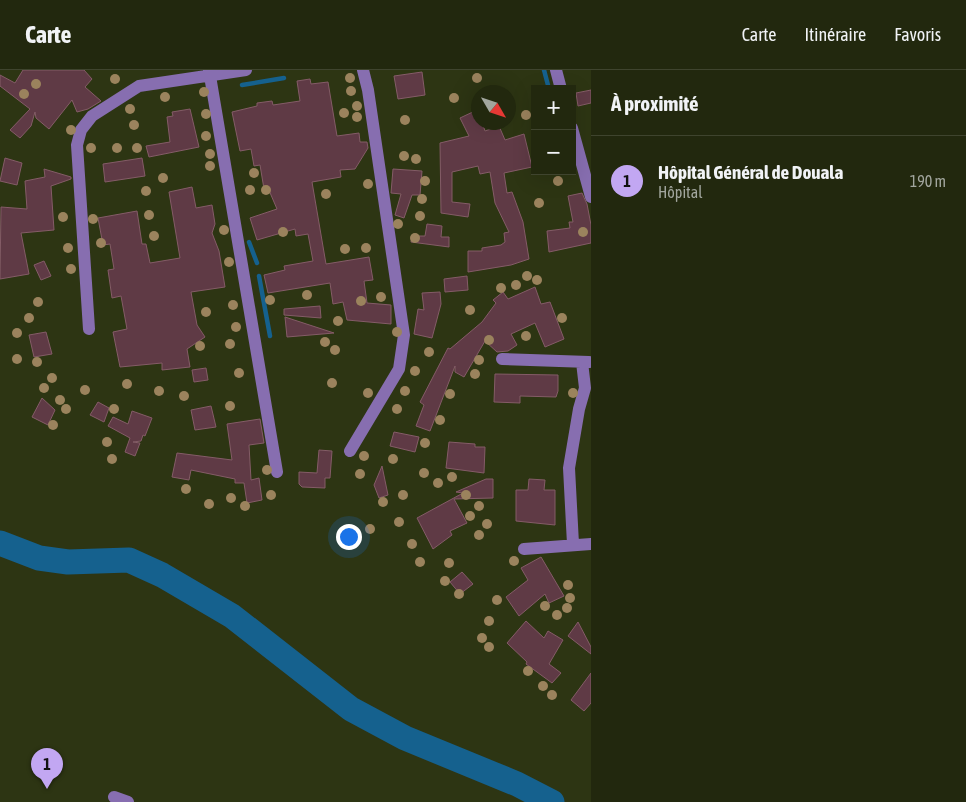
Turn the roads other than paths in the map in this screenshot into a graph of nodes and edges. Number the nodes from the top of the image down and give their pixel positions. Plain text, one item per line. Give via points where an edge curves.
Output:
1 (246, 70) edge
2 (363, 70) edge
3 (556, 70) edge
4 (209, 73) edge
5 (560, 85) edge
6 (573, 130) edge
7 (591, 197) edge
8 (89, 329) dead end
9 (502, 359) dead end
10 (587, 362) edge
11 (350, 451) dead end
12 (277, 472) dead end
13 (573, 544) junction
14 (591, 544) edge
15 (524, 548) dead end
16 (114, 797) dead end
17 (128, 802) edge

1 - 4 street
2 - 11 street via 404,335 399,368
3 - 5 street
4 - 8 street via 139,86 92,116 81,130 77,145
4 - 12 street
6 - 7 street
9 - 10 street
10 - 13 street via 569,468
13 - 14 street
13 - 15 street
16 - 17 street

